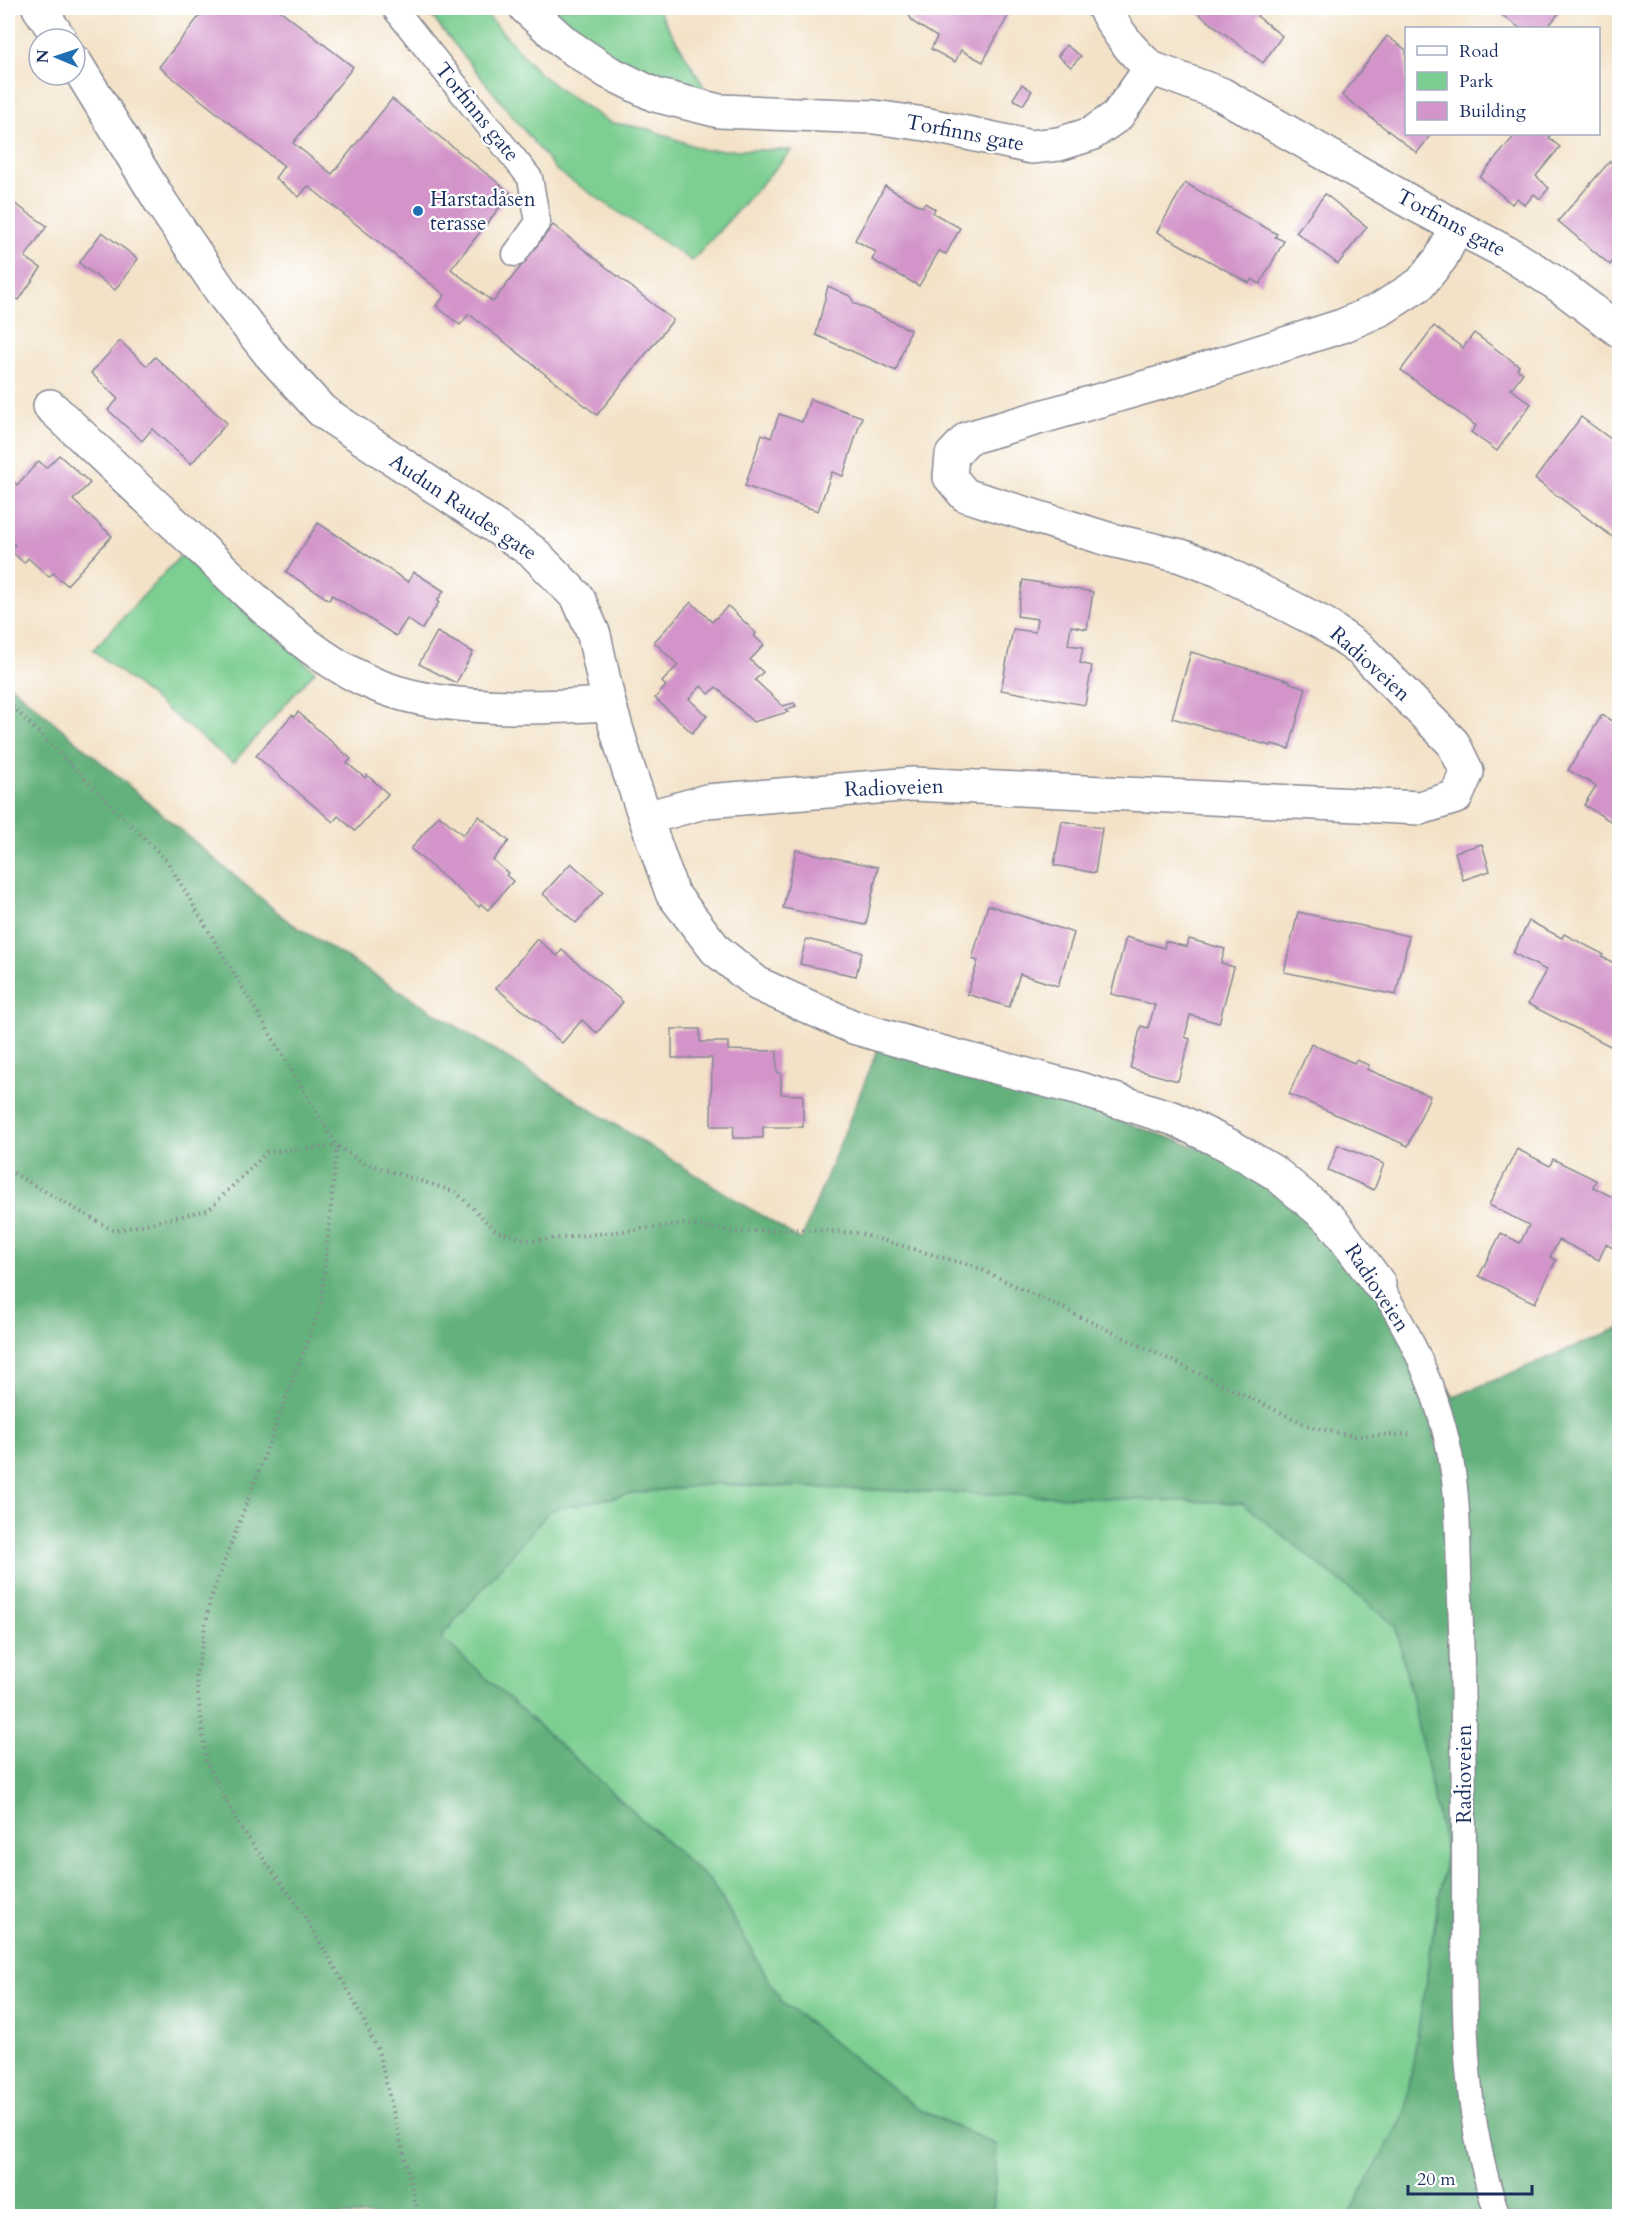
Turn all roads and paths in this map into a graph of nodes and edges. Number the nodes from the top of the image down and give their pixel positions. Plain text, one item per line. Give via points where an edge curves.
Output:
1 (39, 8) edge
2 (394, 8) edge
3 (526, 8) edge
4 (1104, 8) edge
5 (52, 27) edge
6 (1151, 68) junction
7 (87, 82) edge
8 (1457, 227) junction
9 (515, 254) dead end
10 (1620, 331) edge
11 (50, 406) dead end
12 (8, 702) edge
13 (609, 704) junction
14 (646, 818) junction
15 (337, 1146) junction
16 (8, 1170) edge
17 (1379, 1284) joint
18 (1446, 1433) junction
19 (419, 2217) edge
20 (1498, 2217) edge

1 - 5 street
2 - 9 lane, Torfinns gate via 530,178 538,222
3 - 6 street, Torfinns gate via 591,61 655,95 719,111 874,117 1031,147 1091,134 1117,116
4 - 6 street via 1132,52
6 - 8 street, Torfinns gate via 1221,94
7 - 13 street, Audun Raudes gate via 225,297 322,411 532,552 578,598 594,635
8 - 10 street, Torfinns gate via 1557,284
8 - 14 street, Radioveien via 1441,258 1420,284 1381,309 1342,326 1174,379 968,438 952,455 950,477 965,495 1218,570 1324,624 1362,651 1453,743 1467,772 1456,797 1420,808 913,784 707,801
11 - 13 street via 279,622 337,666 384,689 434,700 530,707
12 - 15 path via 167,861
13 - 14 street, Radioveien
14 - 17 street, Radioveien via 672,893 716,950 758,984 853,1027 1175,1119 1275,1173 1331,1220
15 - 16 path via 267,1152 208,1210 114,1231
15 - 18 path via 364,1163 456,1192 496,1231 533,1241 686,1224 737,1232 795,1229 856,1233 976,1267 1311,1427 1354,1436
15 - 19 path via 321,1305 210,1600 195,1677 207,1761 238,1824 302,1912 378,2050
17 - 18 lane, Radioveien via 1422,1364
18 - 20 lane, Radioveien via 1456,1497 1464,1701 1465,2047 1471,2114 1485,2180

